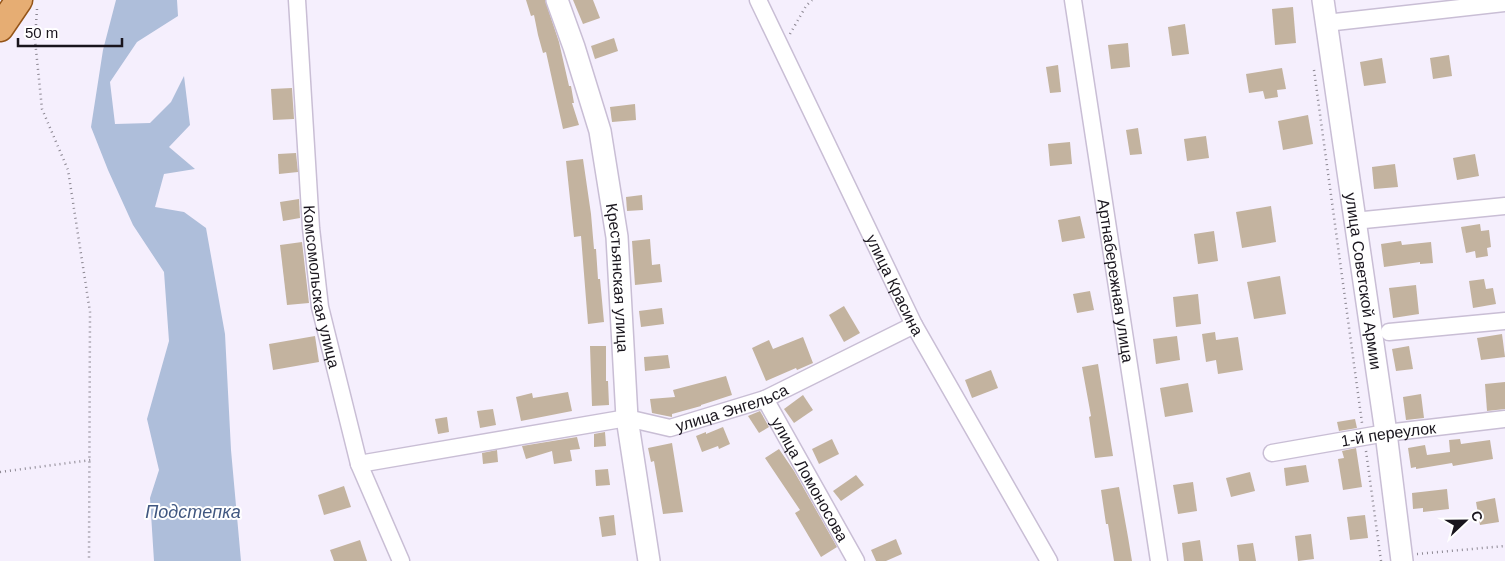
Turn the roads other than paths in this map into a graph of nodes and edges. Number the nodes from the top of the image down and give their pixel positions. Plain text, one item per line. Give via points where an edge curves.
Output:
1 (297, 0) edge
2 (557, 0) edge
3 (758, 0) edge
4 (1073, 0) edge
5 (1323, 0) edge
6 (1505, 3) edge
7 (28, 4) edge
8 (1326, 23) junction
9 (0, 28) edge
10 (1505, 206) edge
11 (1354, 221) junction
12 (1505, 321) edge
13 (914, 325) junction
14 (1389, 332) dead end
15 (765, 399) junction
16 (627, 418) junction
17 (1505, 420) edge
18 (1386, 433) junction
19 (1272, 453) dead end
20 (359, 464) junction
21 (1408, 558) edge
22 (401, 561) edge
23 (649, 561) edge
24 (856, 561) edge
25 (1049, 561) edge
26 (1159, 561) edge

1 - 20 street, Комсомольская улица via 311,228 320,307
2 - 16 street, Крестьянская улица via 600,131 617,237
3 - 13 street, улица Красина
4 - 26 street, Артнабережная улица
5 - 8 street, улица Советской Армии
6 - 8 street
7 - 9 main road
8 - 11 street, улица Советской Армии
10 - 11 street
11 - 18 street, улица Советской Армии
12 - 14 street
13 - 15 street, улица Энгельса
13 - 25 street, улица Красина
15 - 16 street, улица Энгельса via 670,428
15 - 24 street, улица Ломоносова
16 - 20 street, улица Энгельса
16 - 23 street, Крестьянская улица
17 - 18 street, 1-й переулок
18 - 19 street, 1-й переулок
18 - 21 street, улица Советской Армии
20 - 22 street, Комсомольская улица

